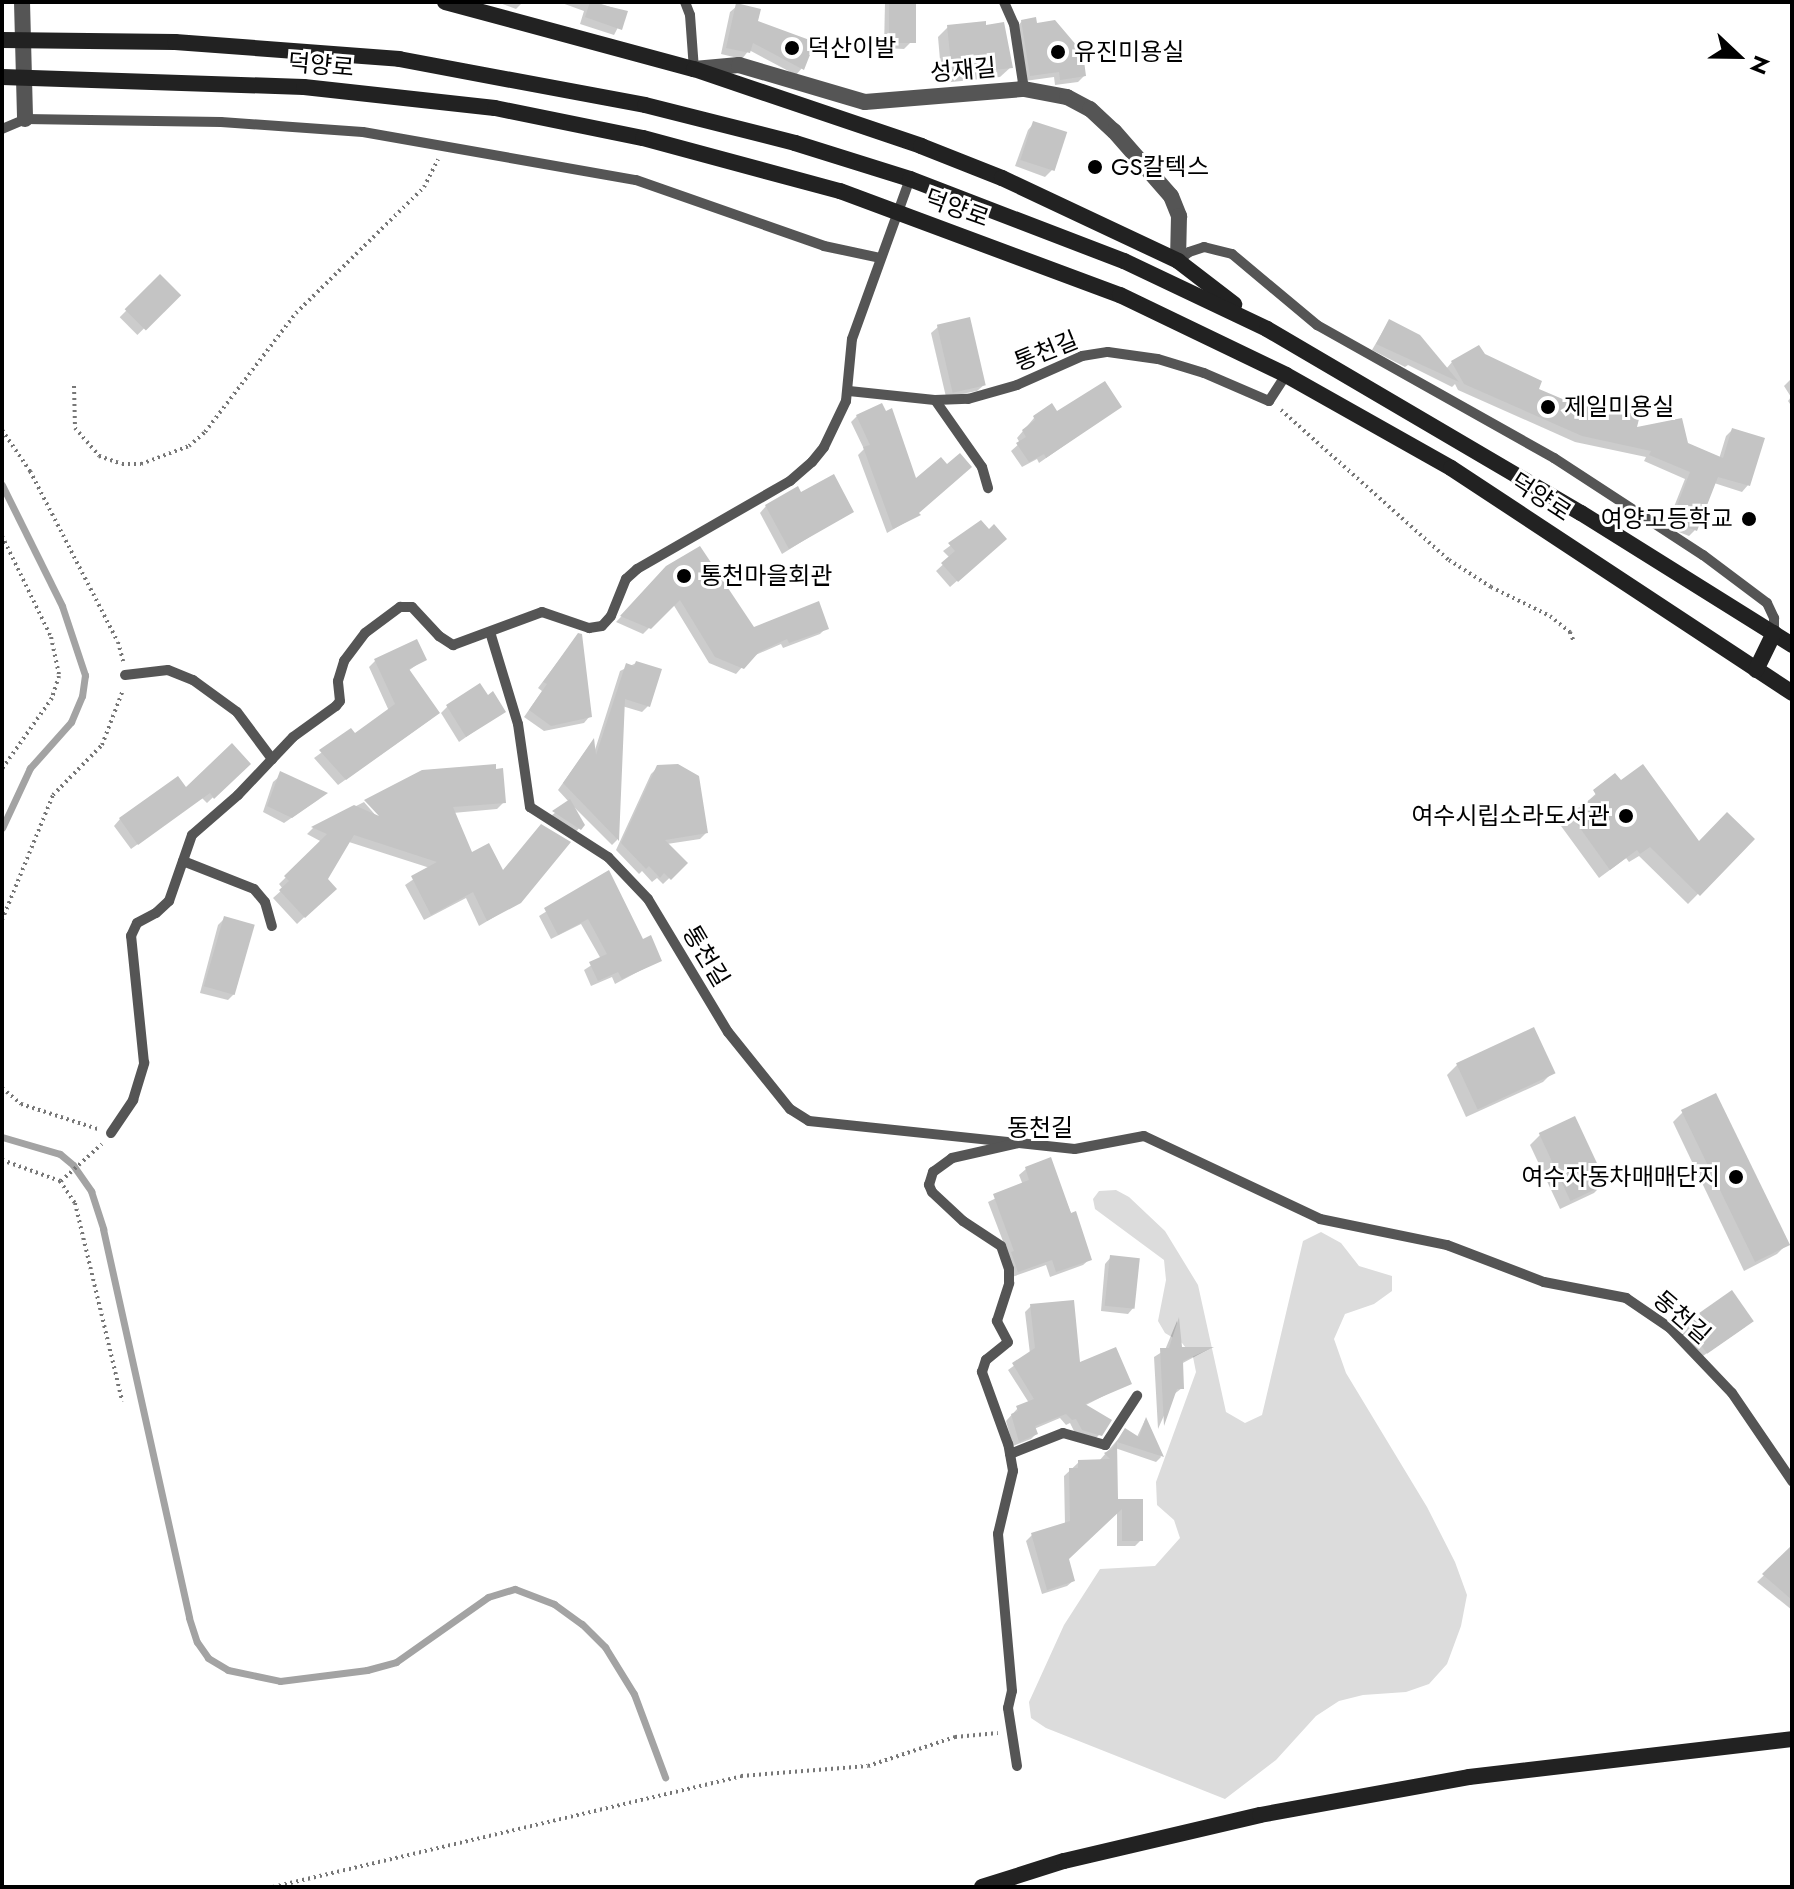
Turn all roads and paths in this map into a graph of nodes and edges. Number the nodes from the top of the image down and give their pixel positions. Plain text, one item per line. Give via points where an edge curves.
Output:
1 (22, 2) edge
2 (445, 2) edge
3 (685, 2) edge
4 (1004, 2) edge
5 (2, 40) edge
6 (24, 40) junction
7 (694, 69) junction
8 (2, 77) edge
9 (24, 77) junction
10 (1024, 89) junction
11 (25, 119) junction
12 (2, 129) edge
13 (441, 145) junction
14 (910, 179) junction
15 (897, 212) junction
16 (880, 258) junction
17 (1178, 261) junction
18 (1170, 281) junction
19 (1267, 329) junction
20 (1286, 375) junction
21 (74, 386) dead end
22 (849, 391) junction
23 (935, 400) junction
24 (1269, 401) junction
25 (2, 430) edge
26 (988, 488) dead end
27 (2, 536) edge
28 (490, 632) junction
29 (1774, 633) junction
30 (1574, 642) dead end
31 (1792, 645) edge
32 (1756, 670) junction
33 (125, 675) junction
34 (1792, 693) edge
35 (272, 759) junction
36 (2, 769) edge
37 (183, 861) junction
38 (2, 920) edge
39 (272, 926) dead end
40 (2, 1088) edge
41 (111, 1133) junction
42 (1019, 1143) junction
43 (2, 1160) edge
44 (60, 1181) junction
45 (1137, 1396) dead end
46 (122, 1401) dead end
47 (1010, 1454) junction
48 (1792, 1481) edge
49 (1012, 1733) junction
50 (1791, 1739) edge
51 (1017, 1766) dead end
52 (273, 1887) edge
53 (982, 1887) edge

1 - 6 street
2 - 7 main road, 덕양로
3 - 7 lane
4 - 10 lane, 성재길 via 1014,24
5 - 6 main road, 덕양로
6 - 9 street
6 - 14 main road, 덕양로 via 175,42 399,59 645,105
7 - 10 street, 성재길 via 739,65 865,102
7 - 17 main road, 덕양로 via 962,162
8 - 9 main road, 덕양로
9 - 11 street
9 - 15 main road, 덕양로 via 304,87 495,108 782,173
10 - 17 street, 성재길 via 1080,103 1114,131 1177,207
11 - 12 lane
11 - 13 lane via 279,126
13 - 16 lane via 636,180 824,246
13 - 21 path via 424,187 296,313 189,446 141,464 99,456 75,428
14 - 15 lane
14 - 18 main road, 덕양로
15 - 16 lane
15 - 20 main road, 덕양로 via 1120,295
16 - 22 lane via 852,339
17 - 18 main road
17 - 19 main road
17 - 29 lane, 덕양로 via 1204,247 1232,254 1317,325 1554,458 1703,555 1767,603
18 - 19 main road, 덕양로
19 - 29 main road, 덕양로
20 - 24 lane
20 - 32 main road, 덕양로 via 1451,468
22 - 23 lane, 통천길
22 - 28 lane via 812,462 790,481 637,569 626,579 602,626 589,628 542,612
23 - 24 lane, 통천길 via 968,399 1017,385 1082,356 1108,352 1169,363
23 - 26 lane via 982,467
24 - 30 path via 1449,560 1550,616
25 - 33 path via 30,471 118,642
27 - 36 path via 51,637 59,676 52,698
28 - 35 lane via 448,644 412,607 400,607 365,633 349,653 339,671 341,696 336,706
28 - 42 lane, 통천길 via 518,724 530,807 608,857 639,888 728,1032 790,1109 809,1121
29 - 31 main road, 덕양로
29 - 32 main road
32 - 34 main road, 덕양로
33 - 35 lane via 168,670 193,680 237,712
33 - 38 path via 108,736 53,795
35 - 37 lane via 192,835
37 - 39 lane via 254,889 265,902
37 - 41 lane via 169,901 137,923 131,936 144,1063 133,1100
40 - 41 path via 21,1104
41 - 44 path
42 - 47 lane, 동천길 via 952,1158 933,1172 929,1185 936,1198 1004,1250 1009,1283 997,1321 1008,1342 986,1360 982,1372
42 - 48 lane, 동천길 via 1075,1149 1144,1136 1320,1219 1447,1245 1544,1282 1626,1298 1670,1328 1732,1393
43 - 44 path
44 - 46 path via 81,1218
45 - 47 lane via 1105,1445 1067,1433
47 - 49 lane, 동천길 via 1013,1477 998,1534
49 - 51 lane, 동천길
49 - 52 path via 955,1737 868,1766 741,1776
50 - 53 main road via 1469,1777 1305,1807 1064,1861

